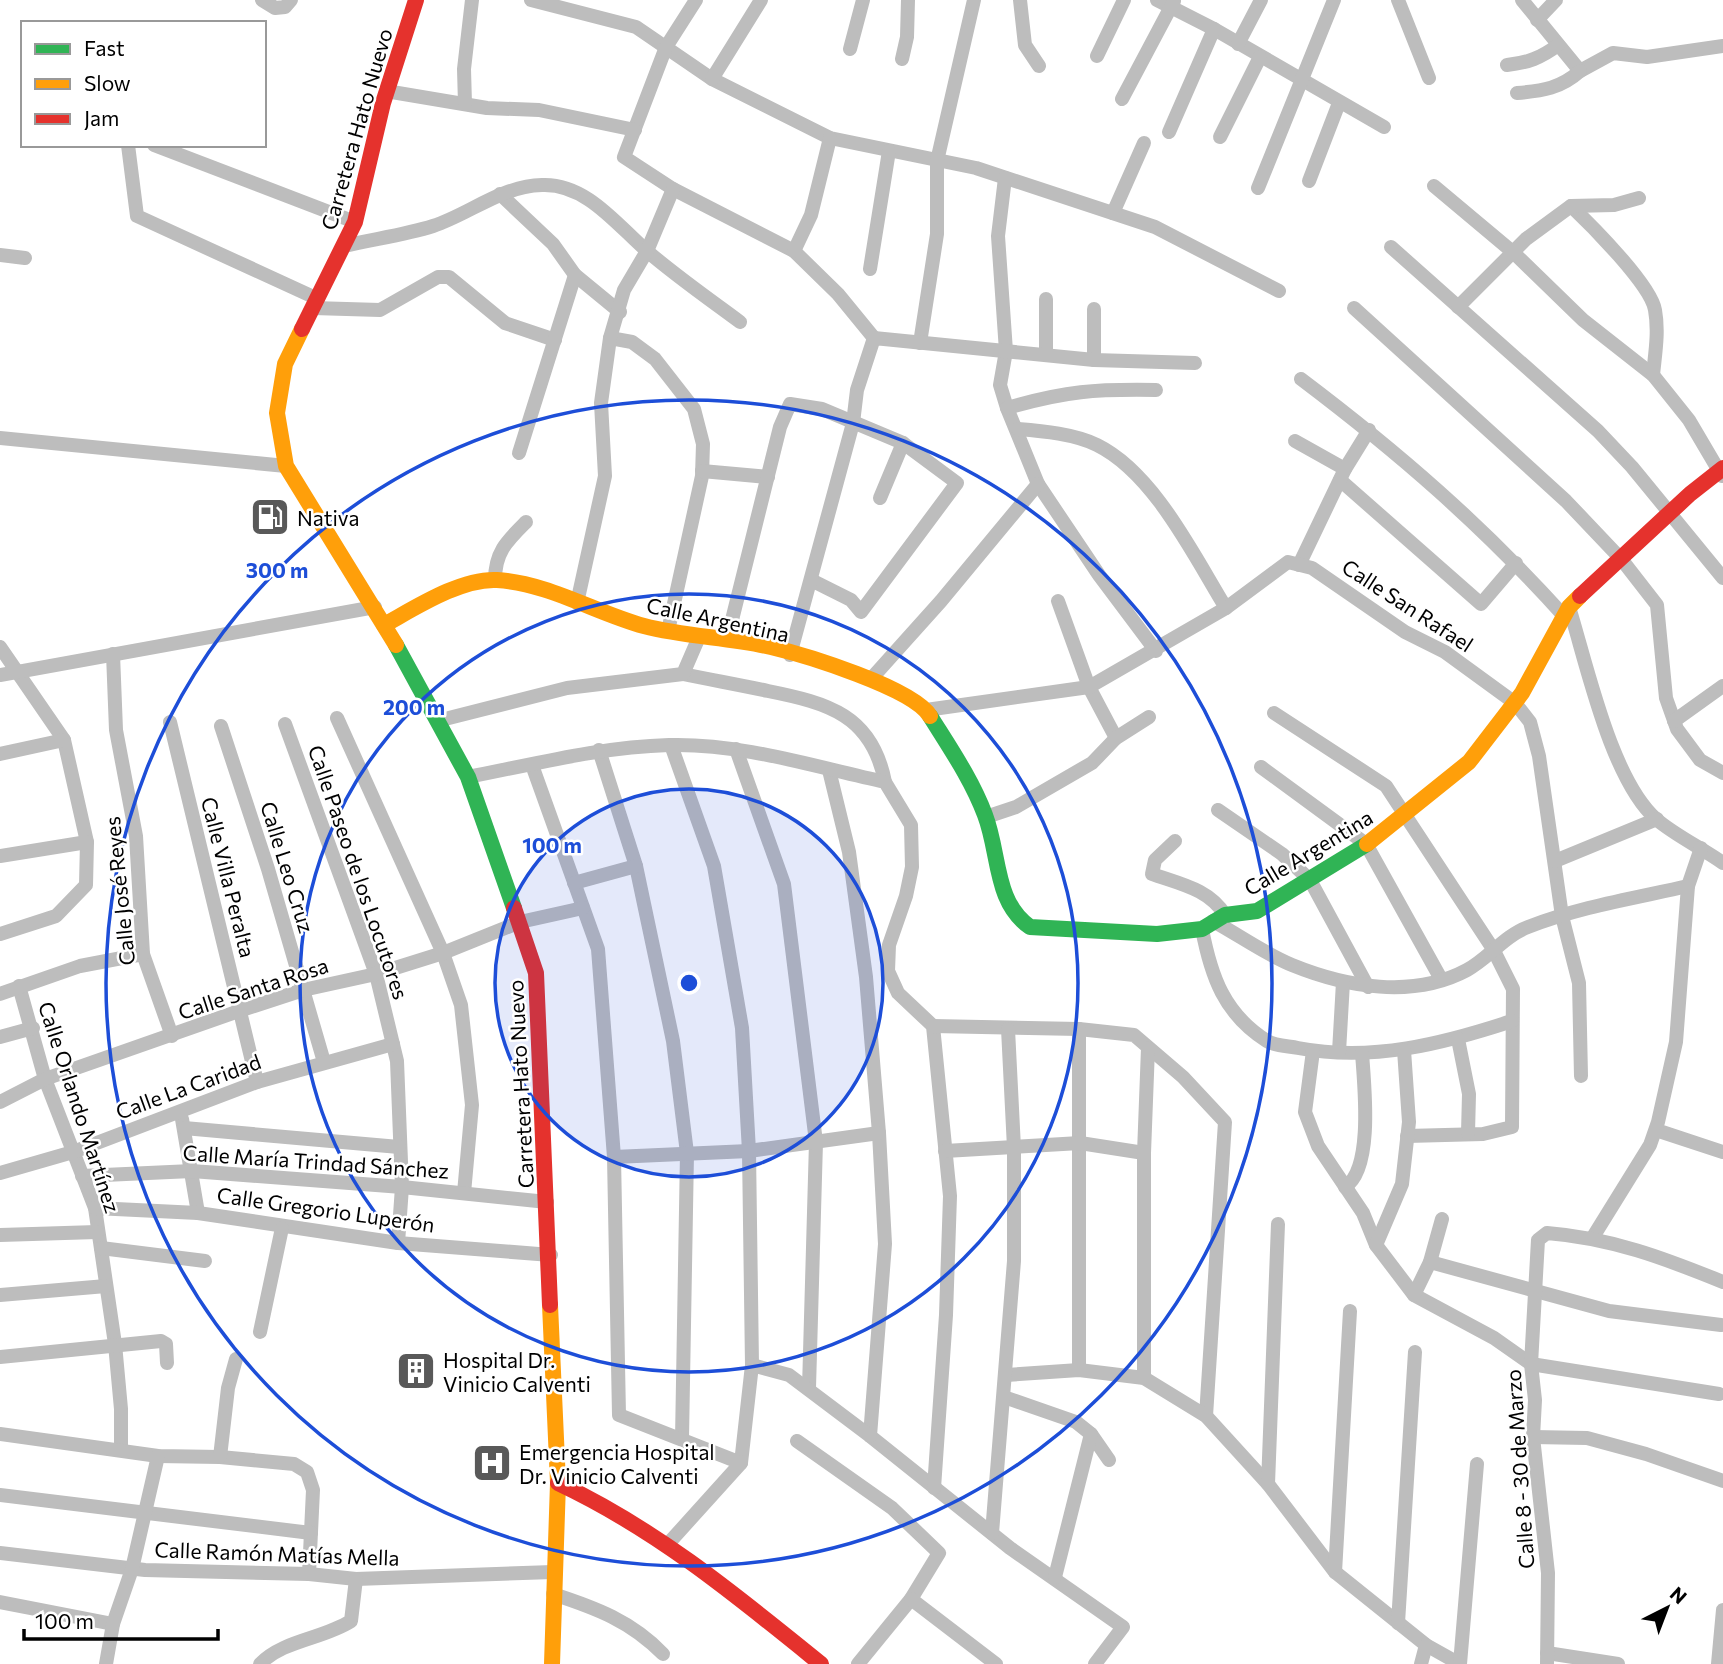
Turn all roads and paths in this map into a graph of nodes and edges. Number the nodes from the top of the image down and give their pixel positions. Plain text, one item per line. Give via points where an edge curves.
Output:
1 (262, 0) edge
2 (291, 0) edge
3 (472, 0) edge
4 (531, 0) edge
5 (696, 0) edge
6 (761, 0) edge
7 (863, 0) edge
8 (908, 0) edge
9 (974, 0) edge
10 (1020, 0) edge
11 (1124, 0) edge
12 (1157, 0) edge
13 (1261, 0) edge
14 (1335, 0) edge
15 (1398, 0) edge
16 (1521, 0) edge
17 (1556, 0) edge
18 (412, 1) edge
19 (1173, 4) edge
20 (1537, 20) junction
21 (1214, 29) junction
22 (1238, 44) junction
23 (1558, 45) junction
24 (1723, 46) edge
25 (666, 47) junction
26 (850, 49) dead end
27 (1097, 56) dead end
28 (1260, 57) junction
29 (902, 59) dead end
30 (1507, 65) dead end
31 (1039, 66) dead end
32 (1580, 71) junction
33 (1429, 78) dead end
34 (712, 79) junction
35 (1300, 79) junction
36 (386, 90) junction
37 (1517, 93) dead end
38 (1122, 99) dead end
39 (1339, 103) junction
40 (465, 104) junction
41 (1384, 127) dead end
42 (635, 130) junction
43 (1169, 132) dead end
44 (1220, 137) dead end
45 (830, 138) junction
46 (1144, 143) dead end
47 (128, 147) edge
48 (159, 147) edge
49 (889, 151) junction
50 (937, 160) junction
51 (1005, 178) junction
52 (1309, 181) dead end
53 (1434, 186) dead end
54 (1258, 188) dead end
55 (673, 189) junction
56 (500, 194) junction
57 (1639, 198) dead end
58 (1571, 206) junction
59 (1113, 214) junction
60 (355, 222) junction
61 (345, 246) junction
62 (1391, 247) dead end
63 (647, 251) junction
64 (794, 251) junction
65 (1514, 253) junction
66 (0, 255) edge
67 (25, 258) dead end
68 (870, 269) dead end
69 (575, 275) junction
70 (1279, 291) dead end
71 (1046, 299) dead end
72 (315, 303) junction
73 (1458, 307) junction
74 (1094, 309) dead end
75 (1354, 309) dead end
76 (621, 312) junction
77 (740, 322) dead end
78 (610, 338) junction
79 (874, 338) junction
80 (555, 340) junction
81 (920, 343) junction
82 (1006, 351) junction
83 (1046, 355) junction
84 (1094, 360) junction
85 (1195, 363) dead end
86 (1653, 375) junction
87 (1301, 379) dead end
88 (1156, 390) dead end
89 (1007, 408) junction
90 (853, 422) junction
91 (1018, 429) junction
92 (1369, 430) junction
93 (0, 438) edge
94 (1295, 441) dead end
95 (903, 443) junction
96 (519, 453) dead end
97 (286, 466) junction
98 (702, 471) junction
99 (1722, 472) edge
100 (1343, 474) junction
101 (768, 477) junction
102 (1038, 484) junction
103 (880, 498) dead end
104 (1669, 514) junction
105 (526, 522) dead end
106 (1622, 561) junction
107 (1516, 563) junction
108 (1299, 565) junction
109 (1723, 578) edge
110 (495, 580) junction
111 (811, 580) junction
112 (1058, 601) dead end
113 (577, 603) junction
114 (375, 607) junction
115 (1226, 608) junction
116 (1567, 612) junction
117 (384, 625) junction
118 (668, 631) junction
119 (699, 637) junction
120 (727, 640) junction
121 (0, 647) edge
122 (1156, 651) junction
123 (113, 654) junction
124 (790, 655) junction
125 (19, 671) junction
126 (683, 674) junction
127 (0, 675) edge
128 (871, 679) junction
129 (1723, 686) edge
130 (1089, 687) junction
131 (1515, 703) junction
132 (926, 710) junction
133 (1274, 713) dead end
134 (1149, 717) dead end
135 (337, 719) dead end
136 (437, 720) junction
137 (1674, 721) junction
138 (170, 722) dead end
139 (285, 724) dead end
140 (220, 726) dead end
141 (1116, 738) junction
142 (64, 740) junction
143 (671, 745) junction
144 (736, 749) junction
145 (599, 750) junction
146 (0, 754) edge
147 (532, 765) junction
148 (1261, 767) dead end
149 (829, 770) junction
150 (1723, 773) edge
151 (468, 777) junction
152 (885, 782) junction
153 (1217, 810) dead end
154 (1406, 814) junction
155 (986, 817) junction
156 (1657, 819) junction
157 (1175, 841) dead end
158 (87, 842) junction
159 (1366, 844) junction
160 (1701, 848) junction
161 (0, 856) edge
162 (1555, 861) junction
163 (1723, 863) edge
164 (636, 866) junction
165 (1310, 880) junction
166 (574, 883) junction
167 (1688, 886) junction
168 (583, 908) junction
169 (1562, 916) junction
170 (520, 922) junction
171 (1213, 922) junction
172 (0, 934) edge
173 (1493, 949) junction
174 (443, 953) junction
175 (142, 954) junction
176 (376, 974) junction
177 (1441, 979) junction
178 (1343, 982) junction
179 (19, 986) junction
180 (1368, 987) junction
181 (303, 990) junction
182 (0, 994) edge
183 (239, 1011) junction
184 (1512, 1021) junction
185 (933, 1026) junction
186 (33, 1028) junction
187 (1008, 1029) junction
188 (1079, 1029) junction
189 (172, 1036) junction
190 (0, 1037) edge
191 (1458, 1039) junction
192 (393, 1044) junction
193 (1148, 1048) junction
194 (1404, 1050) junction
195 (1313, 1051) junction
196 (1339, 1052) junction
197 (1362, 1053) junction
198 (324, 1062) junction
199 (1581, 1076) dead end
200 (45, 1079) junction
201 (257, 1082) junction
202 (0, 1102) edge
203 (181, 1111) junction
204 (184, 1128) junction
205 (1656, 1130) junction
206 (879, 1133) junction
207 (1468, 1133) junction
208 (1407, 1136) junction
209 (816, 1142) junction
210 (1080, 1143) junction
211 (399, 1147) junction
212 (1014, 1148) junction
213 (749, 1151) junction
214 (945, 1151) junction
215 (73, 1152) junction
216 (687, 1153) junction
217 (1144, 1153) junction
218 (1723, 1153) edge
219 (614, 1157) junction
220 (192, 1171) junction
221 (0, 1173) edge
222 (82, 1176) junction
223 (402, 1187) junction
224 (1345, 1187) junction
225 (464, 1193) junction
226 (547, 1202) junction
227 (95, 1209) junction
228 (198, 1213) junction
229 (1441, 1219) dead end
230 (1278, 1224) dead end
231 (282, 1228) junction
232 (97, 1232) junction
233 (0, 1235) edge
234 (1593, 1237) junction
235 (398, 1243) junction
236 (1376, 1245) junction
237 (101, 1248) junction
238 (551, 1255) junction
239 (205, 1261) dead end
240 (1430, 1262) junction
241 (1723, 1282) edge
242 (106, 1286) junction
243 (1534, 1291) junction
244 (0, 1295) edge
245 (1414, 1295) junction
246 (1350, 1311) dead end
247 (1721, 1325) dead end
248 (260, 1332) dead end
249 (115, 1343) junction
250 (1415, 1352) dead end
251 (0, 1357) edge
252 (236, 1359) dead end
253 (167, 1363) dead end
254 (1531, 1364) junction
255 (752, 1365) junction
256 (1079, 1370) junction
257 (1006, 1375) junction
258 (1144, 1378) junction
259 (809, 1388) junction
260 (1718, 1394) dead end
261 (1004, 1397) junction
262 (1206, 1416) junction
263 (0, 1434) edge
264 (1091, 1434) junction
265 (870, 1436) junction
266 (1533, 1437) junction
267 (682, 1439) junction
268 (797, 1441) dead end
269 (121, 1449) junction
270 (158, 1456) junction
271 (220, 1457) junction
272 (1110, 1460) dead end
273 (741, 1463) junction
274 (1477, 1464) dead end
275 (1723, 1481) edge
276 (558, 1483) junction
277 (1268, 1484) junction
278 (934, 1488) junction
279 (0, 1495) edge
280 (145, 1510) junction
281 (311, 1532) junction
282 (992, 1533) junction
283 (667, 1545) junction
284 (0, 1553) edge
285 (132, 1569) junction
286 (553, 1572) junction
287 (1335, 1572) junction
288 (309, 1574) junction
289 (1055, 1577) junction
290 (356, 1580) junction
291 (553, 1594) junction
292 (911, 1599) junction
293 (0, 1602) edge
294 (1723, 1610) edge
295 (1398, 1623) junction
296 (113, 1624) junction
297 (1426, 1645) junction
298 (663, 1654) dead end
299 (1547, 1658) edge
300 (106, 1664) edge
301 (260, 1664) edge
302 (552, 1664) edge
303 (821, 1664) edge
304 (858, 1664) edge
305 (996, 1664) edge
306 (1095, 1664) edge
307 (1421, 1664) edge
308 (1460, 1664) edge
309 (1618, 1664) edge
310 (1718, 1664) edge

1 - 2 street via 275,8 285,7
3 - 40 street
4 - 25 street via 636,27
5 - 25 street
6 - 34 street
7 - 26 street
8 - 29 street
9 - 50 street
10 - 31 street via 1025,45
11 - 27 street
12 - 19 street
13 - 22 street
14 - 35 street
15 - 33 street
16 - 20 street
17 - 20 street
18 - 36 main road, Carretera Hato Nuevo
19 - 21 street
19 - 38 street
20 - 23 street
21 - 22 street
21 - 43 street
22 - 28 street
23 - 30 street via 1526,63
23 - 32 street
24 - 32 street via 1647,57 1613,53
25 - 34 street
25 - 42 street
28 - 35 street
28 - 44 street
32 - 37 street via 1566,84
34 - 45 street
35 - 39 street
35 - 54 street
36 - 40 street
36 - 60 main road, Carretera Hato Nuevo
39 - 41 street
39 - 52 street
40 - 42 street via 539,110
42 - 55 street via 624,157
45 - 49 street
45 - 64 street via 811,215
46 - 59 street
47 - 72 street via 137,216
48 - 60 street
49 - 50 street
49 - 68 street
50 - 51 street
50 - 81 street via 937,234
51 - 59 street
51 - 82 street via 998,236
53 - 65 street
55 - 63 street
55 - 64 street
56 - 61 street via 433,226
56 - 63 street via 543,184 568,189 587,198
56 - 69 street via 553,244
57 - 58 street via 1614,205
58 - 65 street
58 - 86 street via 1595,228 1655,307
59 - 70 street via 1155,227
60 - 61 main road, Carretera Hato Nuevo
61 - 72 main road, Carretera Hato Nuevo
62 - 73 street
63 - 76 street via 624,290
63 - 77 street
64 - 79 street via 838,293
65 - 73 street
65 - 86 street via 1583,320
66 - 67 street
69 - 76 street
69 - 80 street
71 - 83 street
72 - 80 street via 380,310 438,278 449,277 505,323
72 - 97 main road, Carretera Hato Nuevo via 285,364 279,393 279,435
73 - 104 street via 1598,432
74 - 84 street
75 - 106 street via 1566,501
76 - 78 street
78 - 98 street via 632,342 655,359 694,409 703,444
78 - 113 street via 601,403 605,476
79 - 81 street
79 - 90 street
80 - 96 street
81 - 82 street
82 - 83 street
82 - 89 street via 1000,385
83 - 84 street
84 - 85 street
86 - 99 street
87 - 92 street
88 - 89 street via 1091,389
89 - 91 street
90 - 95 street
90 - 101 street via 822,409 790,404
90 - 111 street
91 - 102 street
91 - 115 street via 1097,445 1126,466 1176,525
92 - 100 street
92 - 107 street
93 - 97 street
94 - 100 street
95 - 103 street
95 - 111 street via 957,483 861,612 851,600
97 - 114 main road, Carretera Hato Nuevo
98 - 101 street
98 - 118 street
99 - 104 main road, Calle Argentina
100 - 107 street via 1481,604
100 - 108 street
101 - 120 street
102 - 122 street
102 - 128 street
104 - 106 main road, Calle Argentina
104 - 109 street
105 - 110 street via 500,548
106 - 116 main road, Calle Argentina
106 - 137 street via 1657,605 1666,698
107 - 116 street
108 - 115 street via 1288,562
108 - 131 street, Calle San Rafael via 1312,568 1405,632 1446,652
110 - 113 main road, Calle Argentina
110 - 117 main road, Calle Argentina via 448,591
111 - 124 street
112 - 130 street
113 - 118 main road, Calle Argentina
114 - 117 main road, Carretera Hato Nuevo
114 - 123 street
115 - 122 street
116 - 131 main road, Calle Argentina
116 - 156 street via 1624,773
117 - 136 main road, Carretera Hato Nuevo
118 - 119 main road, Calle Argentina
119 - 120 main road, Calle Argentina
119 - 126 street
120 - 124 main road, Calle Argentina via 772,647
121 - 125 street
122 - 130 street
123 - 125 street
123 - 175 street, Calle José Reyes via 116,730 136,836
124 - 128 main road, Calle Argentina
125 - 127 street
125 - 142 street
126 - 136 street via 567,688
126 - 152 street via 811,700 841,712 861,727 881,762
128 - 132 main road, Calle Argentina
129 - 137 street
130 - 132 street
130 - 141 street
131 - 154 main road, Calle Argentina via 1469,762
131 - 162 street, Calle San Rafael via 1530,722 1539,756
132 - 155 main road, Calle Argentina via 971,783
133 - 154 street via 1385,786
134 - 141 street
135 - 174 street
136 - 151 main road, Carretera Hato Nuevo
137 - 150 street via 1700,760
138 - 183 street, Calle Villa Peralta
139 - 176 street, Calle Paseo de los Locutores
140 - 181 street, Calle Leo Cruz
141 - 155 street via 1092,763 1016,807
142 - 146 street
142 - 158 street
143 - 144 street
143 - 145 street
143 - 213 street via 714,866 742,1028
144 - 149 street
144 - 209 street via 784,884
145 - 147 street
145 - 164 street
147 - 151 street
147 - 166 street
148 - 159 street
149 - 152 street
149 - 206 street via 851,864
151 - 170 main road, Carretera Hato Nuevo
152 - 185 street via 911,825 912,867 889,946 888,971 898,993
153 - 165 street via 1282,854
154 - 159 main road, Calle Argentina
154 - 173 street
155 - 171 main road, Calle Argentina via 1007,902 1014,916 1030,927 1157,934
156 - 160 street
156 - 162 street
157 - 171 street via 1155,860 1152,874 1216,901
158 - 161 street
158 - 172 street via 86,885 55,916
159 - 165 main road, Calle Argentina
159 - 177 street
160 - 163 street
160 - 167 street
162 - 169 street, Calle San Rafael
164 - 166 street
164 - 216 street via 673,1041
165 - 171 main road, Calle Argentina via 1257,911
165 - 180 street
166 - 168 street
167 - 169 street
167 - 205 street via 1676,1042
168 - 170 street, Calle Santa Rosa
168 - 219 street via 598,949
169 - 173 street via 1526,927
169 - 199 street, Calle San Rafael via 1579,983
170 - 174 street, Calle Santa Rosa
170 - 226 main road, Carretera Hato Nuevo via 536,973
171 - 178 street via 1291,965
171 - 195 street via 1210,970 1225,1001 1268,1042
173 - 177 street via 1468,970
173 - 184 street via 1513,989
174 - 176 street, Calle Santa Rosa
174 - 225 street via 461,1005 472,1105
175 - 179 street via 80,966
175 - 189 street, Calle José Reyes
176 - 181 street, Calle Santa Rosa
176 - 192 street, Calle Paseo de los Locutores
177 - 180 street via 1424,986
178 - 180 street
178 - 196 street
179 - 182 street
179 - 186 street, Calle Orlando Martínez
181 - 183 street, Calle Santa Rosa
181 - 198 street, Calle Leo Cruz
183 - 189 street, Calle Santa Rosa
183 - 201 street, Calle Villa Peralta
184 - 191 street
184 - 207 street via 1512,1127 1483,1135
185 - 187 street
185 - 214 street
186 - 190 street
186 - 200 street, Calle Orlando Martínez
187 - 188 street
187 - 212 street
188 - 193 street via 1134,1035
188 - 210 street
189 - 200 street, Calle Santa Rosa
191 - 194 street
191 - 207 street via 1469,1094
192 - 198 street, Calle La Caridad
192 - 211 street, Calle Paseo de los Locutores
193 - 217 street
193 - 262 street via 1225,1122
194 - 197 street
194 - 208 street
195 - 196 street
195 - 224 street via 1305,1112 1318,1146
196 - 197 street
197 - 224 street via 1365,1130 1356,1174
198 - 201 street, Calle La Caridad
200 - 202 street, Calle Santa Rosa
200 - 215 street, Calle Orlando Martínez
201 - 203 street, Calle La Caridad
203 - 204 street
203 - 215 street, Calle La Caridad
204 - 211 street
204 - 220 street
205 - 218 street
205 - 234 street
206 - 209 street
206 - 265 street via 885,1244
207 - 208 street
208 - 236 street via 1402,1184
209 - 213 street
209 - 259 street
210 - 212 street
210 - 217 street
210 - 256 street
211 - 223 street, Calle Paseo de los Locutores
212 - 214 street
212 - 257 street via 1014,1261
213 - 216 street
213 - 255 street
214 - 278 street via 950,1196
215 - 221 street, Calle La Caridad
215 - 222 street, Calle Orlando Martínez
216 - 219 street
216 - 267 street
217 - 258 street
219 - 267 street via 619,1415
220 - 222 street, Calle María Trindad Sánchez
220 - 223 street, Calle María Trindad Sánchez
220 - 228 street
222 - 227 street, Calle Orlando Martínez
223 - 225 street, Calle María Trindad Sánchez
223 - 235 street, Calle Paseo de los Locutores
224 - 236 street via 1363,1213
225 - 226 street, Calle María Trindad Sánchez
226 - 238 main road, Carretera Hato Nuevo
227 - 228 street, Calle Gregorio Luperón
227 - 232 street, Calle Orlando Martínez
228 - 231 street, Calle Gregorio Luperón
229 - 240 street
230 - 277 street
231 - 235 street, Calle Gregorio Luperón
231 - 248 street
232 - 233 street
232 - 237 street, Calle Orlando Martínez
234 - 241 street
234 - 243 street, Calle 8 - 30 de Marzo via 1548,1233 1538,1240
235 - 238 street, Calle Gregorio Luperón
236 - 245 street
237 - 239 street
237 - 242 street, Calle Orlando Martínez
238 - 276 main road, Carretera Hato Nuevo
240 - 243 street
240 - 245 street
242 - 244 street
242 - 249 street, Calle Orlando Martínez
243 - 247 street via 1609,1311
243 - 254 street, Calle 8 - 30 de Marzo
245 - 254 street
246 - 287 street
249 - 251 street
249 - 253 street via 161,1341 166,1344
249 - 269 street, Calle Orlando Martínez
250 - 295 street
252 - 271 street
254 - 260 street
254 - 266 street, Calle 8 - 30 de Marzo
255 - 259 street via 789,1375
255 - 273 street
256 - 257 street
256 - 258 street
257 - 261 street
258 - 262 street
259 - 265 street
261 - 264 street via 1076,1423
261 - 282 street
262 - 277 street
263 - 269 street
264 - 272 street
264 - 289 street
265 - 278 street
266 - 275 street via 1587,1437
266 - 299 street, Calle 8 - 30 de Marzo via 1548,1573
267 - 273 street
268 - 292 street via 892,1508 939,1553
269 - 270 street
270 - 271 street
270 - 280 street
271 - 281 street via 294,1464 307,1472 313,1490
273 - 283 street
274 - 308 street
276 - 283 main road via 602,1501
276 - 286 main road, Carretera Hato Nuevo
277 - 287 street
278 - 282 street
279 - 280 street
280 - 281 street
280 - 285 street
281 - 288 street
282 - 289 street
283 - 303 main road
284 - 285 street, Calle Ramón Matías Mella
285 - 288 street, Calle Ramón Matías Mella
285 - 296 street
286 - 290 street, Calle Ramón Matías Mella
286 - 291 main road, Carretera Hato Nuevo
287 - 295 street
288 - 290 street, Calle Ramón Matías Mella
289 - 306 street via 1123,1627
290 - 301 street via 351,1621
291 - 298 street via 627,1623
291 - 302 main road, Carretera Hato Nuevo
292 - 304 street
292 - 305 street
293 - 296 street
294 - 310 street
295 - 297 street
296 - 300 street
297 - 307 street
297 - 308 street
299 - 309 street

